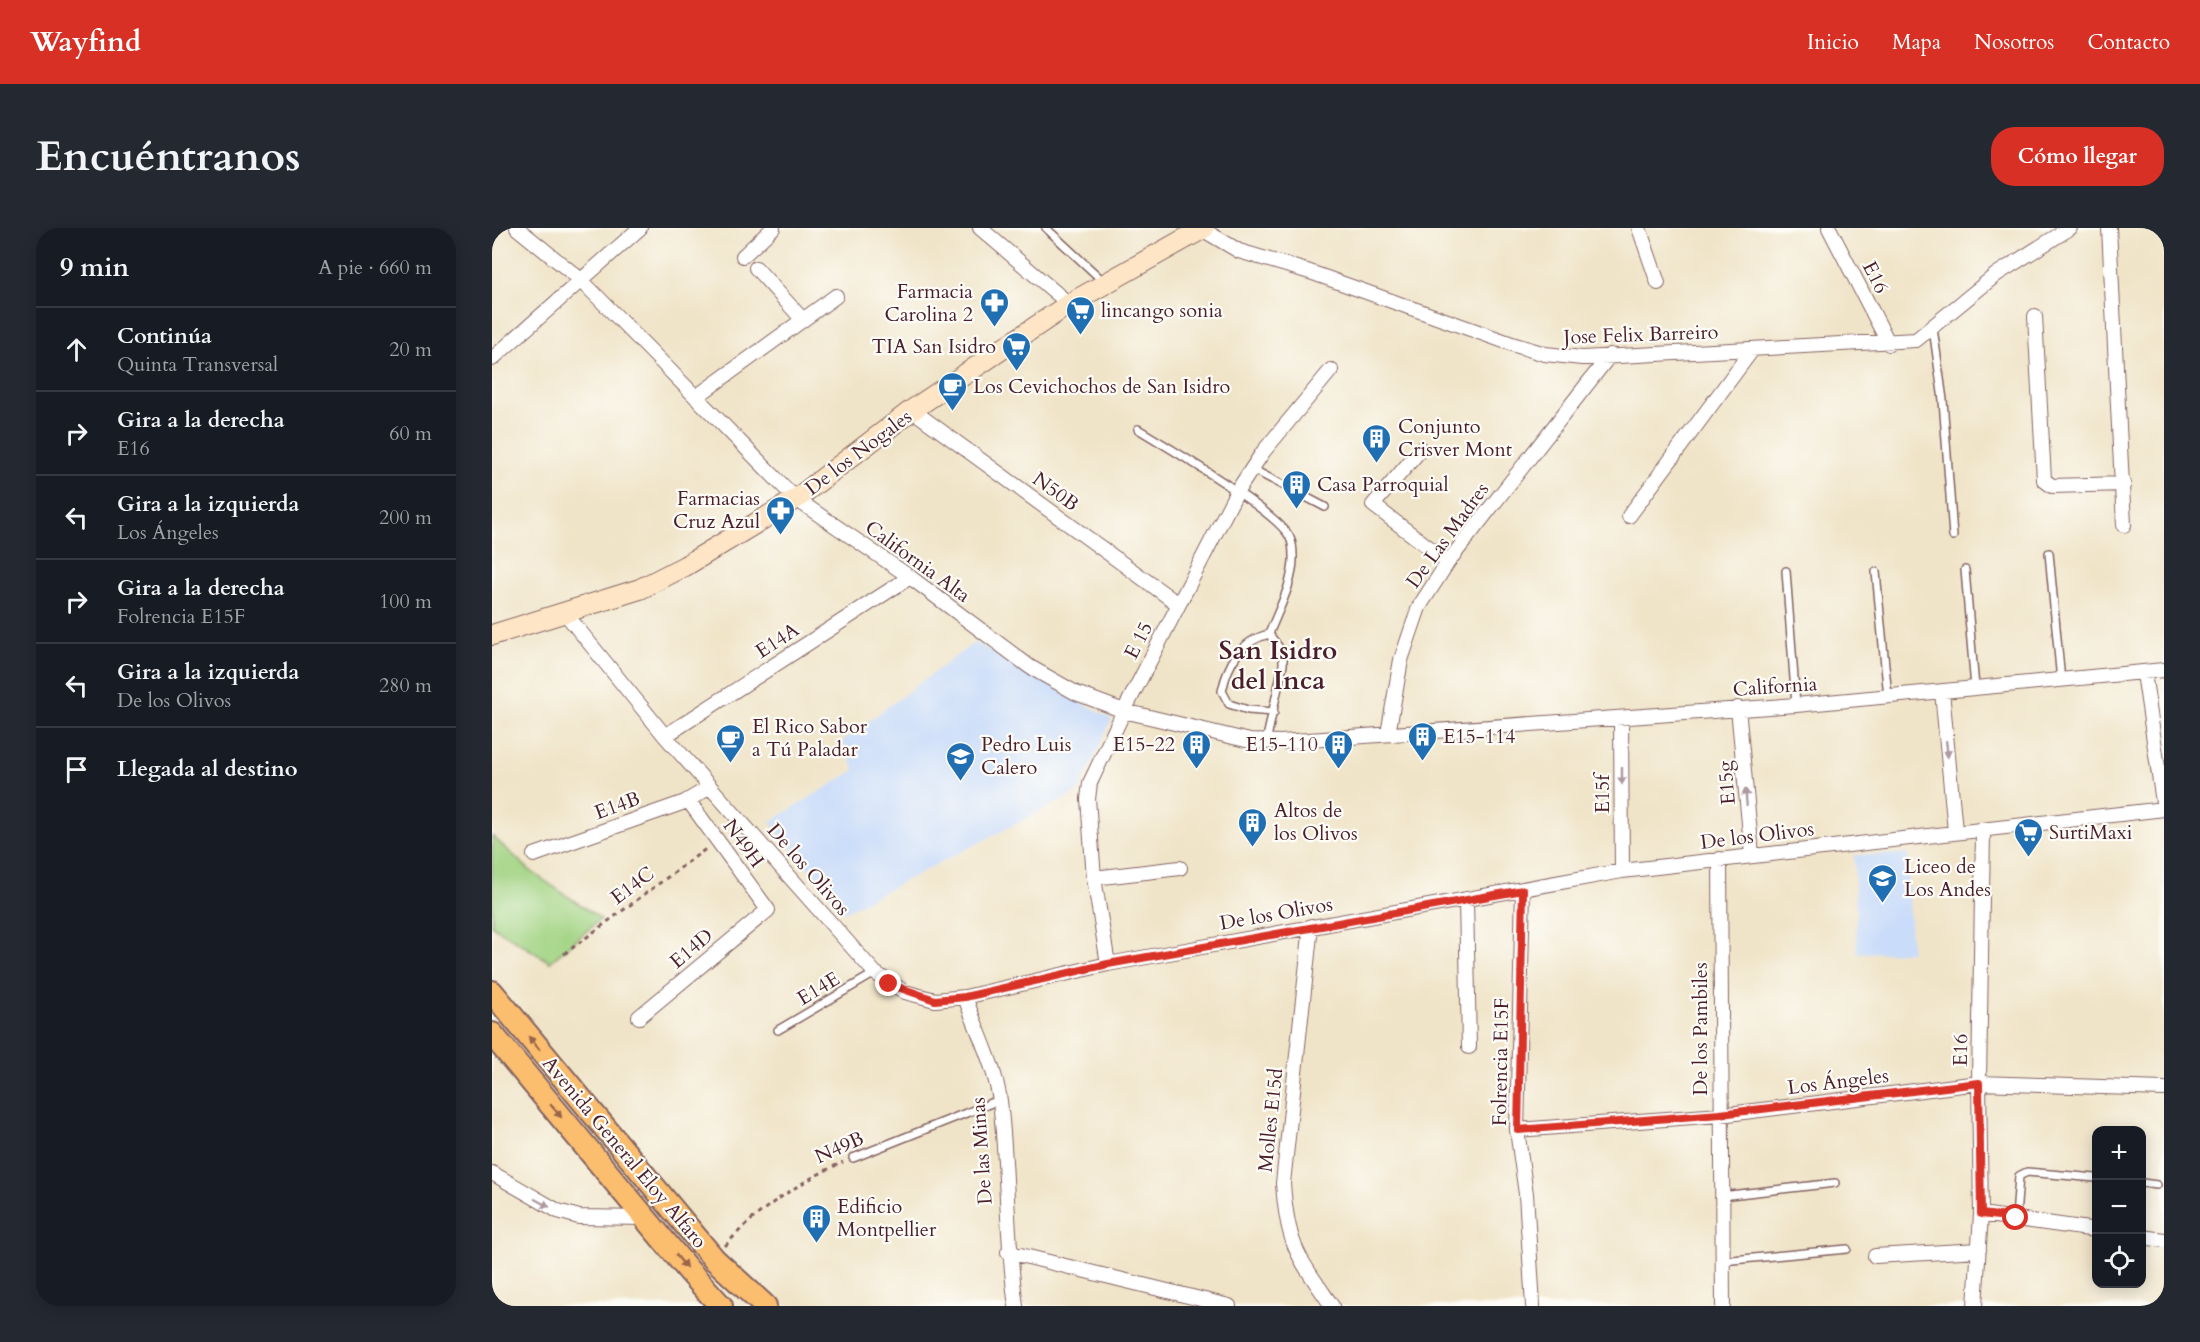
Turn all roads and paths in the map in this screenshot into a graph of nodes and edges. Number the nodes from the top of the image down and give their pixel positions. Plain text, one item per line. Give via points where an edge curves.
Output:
1 (517, 228) edge
2 (640, 228) edge
3 (773, 228) edge
4 (980, 228) edge
5 (1046, 228) edge
6 (1202, 228) edge
7 (1640, 228) edge
8 (1829, 228) edge
9 (2070, 228) edge
10 (2109, 228) edge
11 (743, 256) dead end
12 (756, 268) dead end
13 (581, 280) junction
14 (1105, 283) junction
15 (1658, 283) dead end
16 (836, 296) dead end
17 (1069, 304) junction
18 (2035, 316) dead end
19 (803, 320) junction
20 (1933, 328) junction
21 (1889, 344) junction
22 (1752, 350) junction
23 (1610, 355) junction
24 (492, 359) edge
25 (1331, 370) dead end
26 (696, 397) junction
27 (912, 410) junction
28 (1138, 429) dead end
29 (1421, 449) dead end
30 (1252, 469) junction
31 (2124, 484) junction
32 (1236, 493) junction
33 (796, 499) junction
34 (1325, 507) dead end
35 (1629, 516) dead end
36 (2124, 525) dead end
37 (1953, 536) dead end
38 (2049, 553) dead end
39 (1448, 562) junction
40 (1965, 570) dead end
41 (1786, 571) dead end
42 (1876, 572) dead end
43 (910, 577) junction
44 (1178, 604) junction
45 (565, 614) junction
46 (1269, 634) junction
47 (492, 635) edge
48 (2164, 670) edge
49 (2144, 673) junction
50 (2061, 681) junction
51 (1975, 688) junction
52 (1942, 691) junction
53 (1888, 696) junction
54 (1796, 705) junction
55 (1738, 708) junction
56 (1124, 711) junction
57 (1274, 712) junction
58 (1621, 718) junction
59 (1388, 734) junction
60 (664, 736) junction
61 (1266, 742) junction
62 (710, 787) junction
63 (687, 800) junction
64 (2164, 809) edge
65 (1956, 831) junction
66 (1983, 831) junction
67 (718, 840) junction
68 (534, 855) dead end
69 (1752, 855) junction
70 (1720, 860) junction
71 (1180, 868) dead end
72 (1622, 871) junction
73 (1094, 878) junction
74 (1523, 890) junction
75 (1466, 899) junction
76 (768, 910) joint
77 (1311, 926) junction
78 (564, 954) dead end
79 (1108, 964) junction
80 (875, 973) junction
81 (492, 992) edge
82 (965, 997) junction
83 (639, 1017) dead end
84 (778, 1030) dead end
85 (492, 1034) edge
86 (1469, 1047) dead end
87 (1979, 1083) junction
88 (2164, 1089) edge
89 (999, 1100) junction
90 (1720, 1114) junction
91 (1518, 1130) junction
92 (853, 1158) joint
93 (492, 1173) edge
94 (2092, 1178) edge
95 (1835, 1183) dead end
96 (2146, 1184) edge
97 (2157, 1185) dead end
98 (1721, 1196) junction
99 (1981, 1214) junction
100 (646, 1218) junction
101 (2016, 1218) junction
102 (2092, 1229) edge
103 (2146, 1238) edge
104 (2164, 1240) edge
105 (1847, 1249) dead end
106 (1978, 1250) junction
107 (1008, 1252) junction
108 (1875, 1256) dead end
109 (714, 1259) junction
110 (1722, 1261) junction
111 (758, 1299) edge
112 (721, 1306) edge
113 (773, 1306) edge
114 (1016, 1306) edge
115 (1229, 1306) edge
116 (1332, 1306) edge
117 (1533, 1306) edge
118 (1723, 1306) edge
119 (1975, 1306) edge

1 - 13 street, California Alta
2 - 13 street
3 - 11 street
4 - 17 street
5 - 14 lane
6 - 14 street, De los Nogales
6 - 23 street, Jose Felix Barreiro via 1239,251 1310,272 1532,351 1566,358
7 - 15 street
8 - 21 street, E16
9 - 20 street, Jose Felix Barreiro via 1997,274
10 - 31 street
12 - 19 street
13 - 24 street
13 - 26 street, California Alta
14 - 17 street, De los Nogales
16 - 19 street
17 - 27 street, De los Nogales
18 - 31 street via 2044,480 2052,486
19 - 26 street
20 - 21 street, Jose Felix Barreiro via 1916,340
20 - 37 lane via 1943,400
21 - 22 street, Jose Felix Barreiro
22 - 23 street, Jose Felix Barreiro
22 - 35 street
23 - 39 street, De Las Madres
25 - 30 street, E 15
26 - 33 street, California Alta
27 - 33 street, De los Nogales
27 - 44 street, N50B
28 - 32 lane
29 - 39 street via 1373,505
30 - 32 street, E 15
30 - 34 lane
31 - 36 street
32 - 44 street, E 15
32 - 46 lane via 1280,524 1290,537 1292,572
33 - 43 street, California Alta
33 - 45 street, De los Nogales via 640,589
38 - 50 lane
39 - 59 street, De Las Madres via 1415,618 1401,660
40 - 51 lane
41 - 54 lane
42 - 53 lane
43 - 56 street, California Alta via 1037,672 1076,693
43 - 60 street, E14A
44 - 56 street, E 15
45 - 47 street, De los Nogales
45 - 60 street, De los Olivos
46 - 57 lane via 1283,653
46 - 57 lane via 1254,638 1234,657 1222,691 1229,704
48 - 49 street, California
49 - 50 street, California
49 - 64 street
50 - 51 street, California
51 - 52 street, California
52 - 53 street, California
52 -> 65 street
53 - 54 street, California
54 - 55 street, California
55 - 58 street, California
69 -> 55 street, E15g
56 - 61 street, California Alta
56 - 73 street, E 15 via 1089,791
57 - 61 lane
58 - 59 street, California
58 -> 72 street, E15f
59 - 61 street, California Alta
60 - 62 street, De los Olivos
62 - 63 street, E14B
62 - 80 street, De los Olivos
63 - 67 street, N49H
63 - 68 street, E14B
64 - 66 street, De los Olivos
65 - 66 street, De los Olivos
65 - 69 street, De los Olivos
66 - 87 street, E16
67 - 76 street, N49H
67 - 78 path, E14C
69 - 70 street, De los Olivos
70 - 72 street, De los Olivos
70 - 90 street, De los Pambiles
71 - 73 street
72 - 74 street, De los Olivos
73 - 79 street, E 15
74 - 75 street, De los Olivos
74 - 91 street, Folrencia E15F
75 - 77 street, De los Olivos
75 - 86 street
76 - 83 street, E14D
77 - 79 street, De los Olivos
77 - 116 street, Molles E15d via 1283,1183 1286,1219 1297,1255
79 - 82 street, De los Olivos
80 - 82 street, De los Olivos via 905,992 935,1000
80 - 84 lane, E14E
109 -> 81 main road, Avenida General Eloy Alfaro
82 - 89 street, De las Minas
85 -> 100 main road, Avenida General Eloy Alfaro
87 - 88 street, Los Ángeles
87 - 90 street, Los Ángeles
87 - 99 street, E16
89 - 92 lane, N49B
89 - 107 street, De las Minas
90 - 91 street, Los Ángeles
90 - 98 street, De los Pambiles
91 - 117 street, Folrencia E15F
92 - 109 path, N49B via 805,1180 766,1207
93 -> 100 street via 558,1211 579,1217
94 - 101 lane via 2027,1172 2019,1176
95 - 98 lane
96 - 97 lane
98 - 110 street, De los Pambiles
99 - 101 street
99 - 106 street, E16
100 -> 112 main road, Avenida General Eloy Alfaro
101 - 102 street
103 - 104 street
105 - 110 lane
106 - 108 street
106 - 119 street, E16
107 - 114 street, De las Minas
107 - 115 street
109 - 111 main road, Avenida General Eloy Alfaro
110 - 118 street, De los Pambiles
111 - 113 main road, Avenida General Eloy Alfaro

